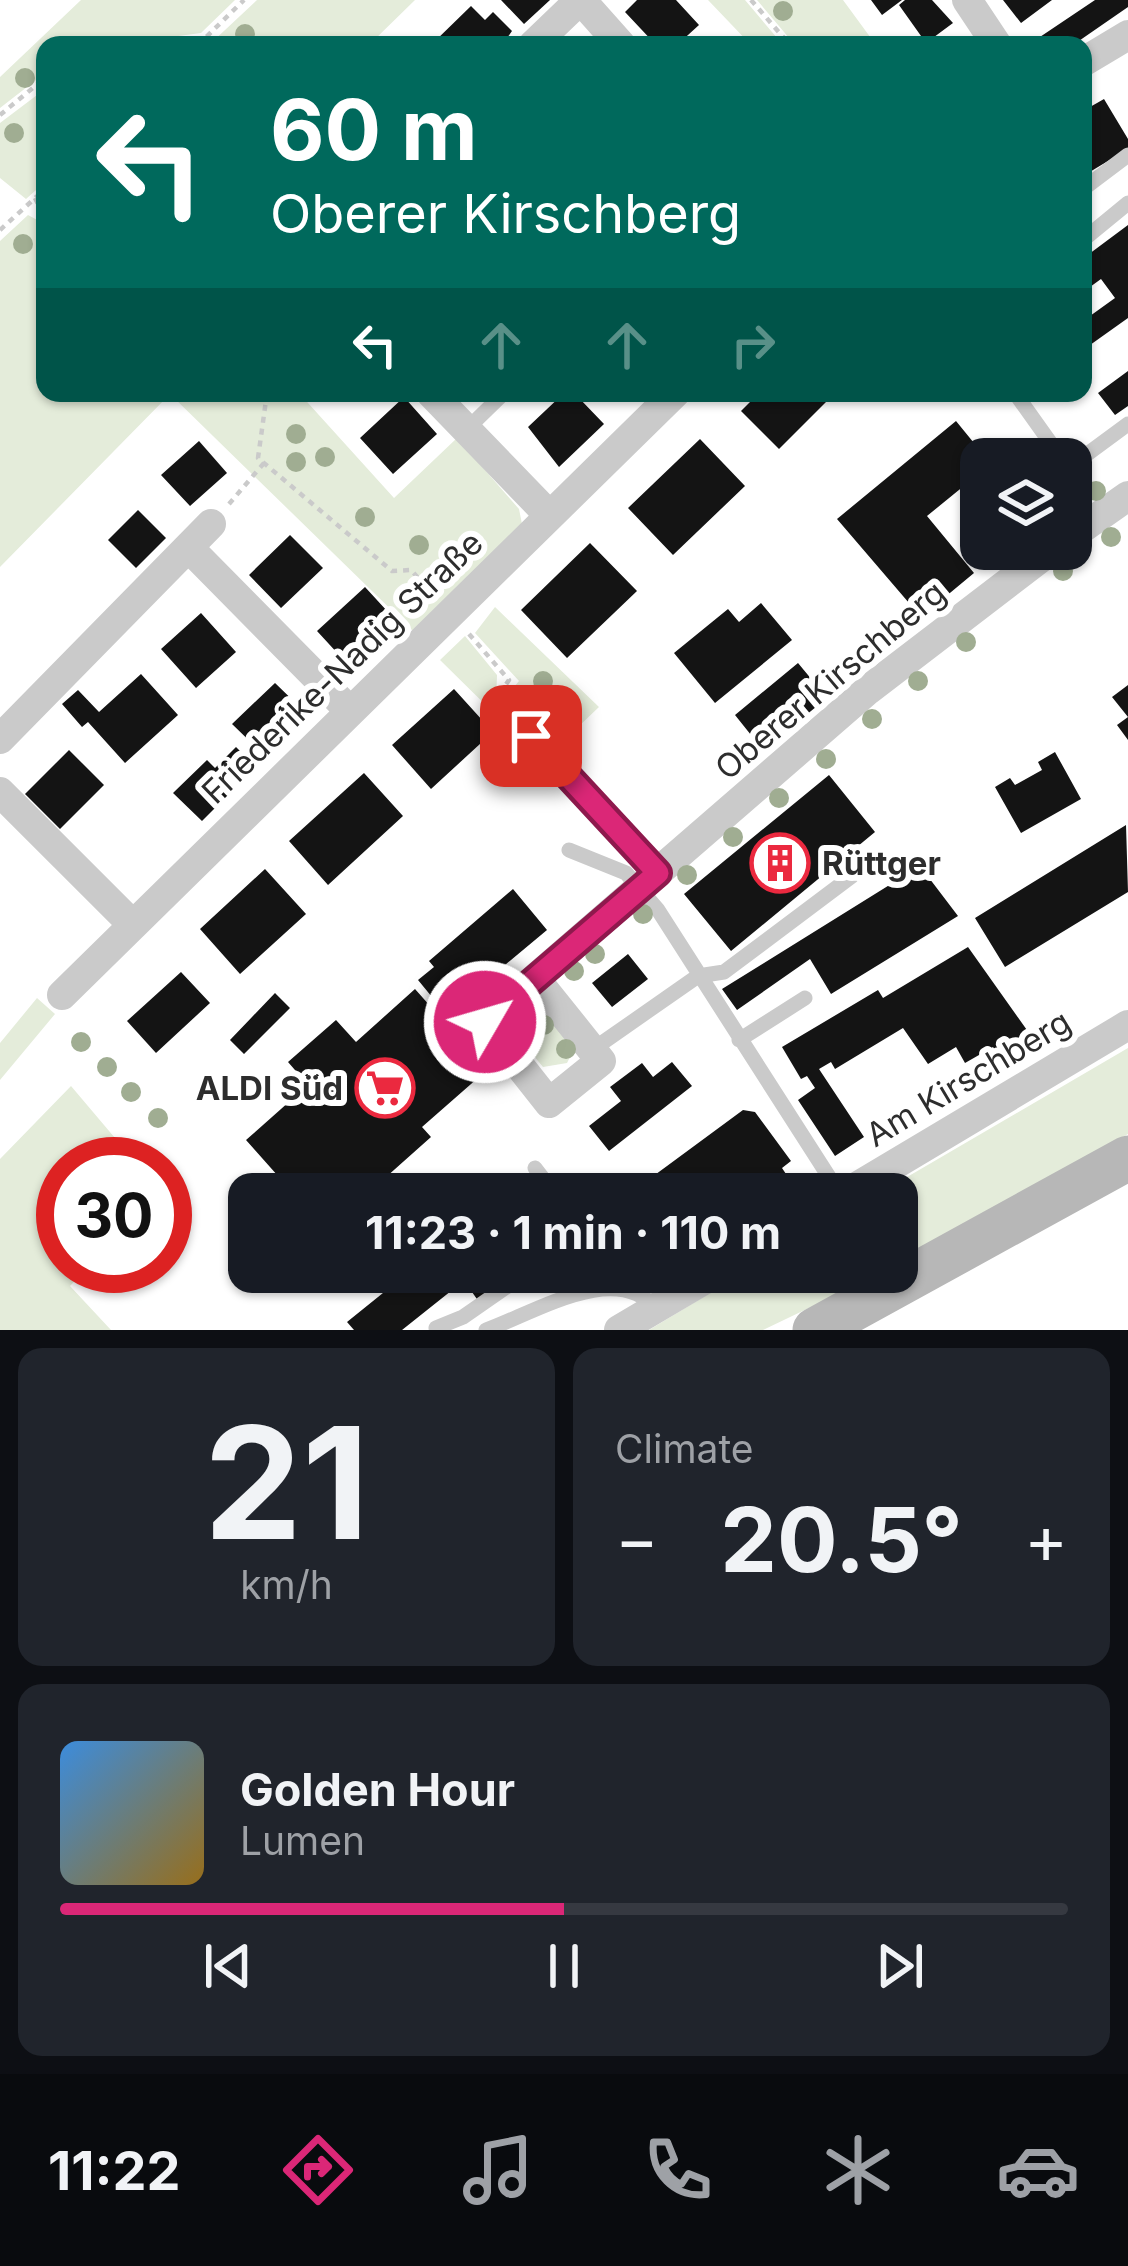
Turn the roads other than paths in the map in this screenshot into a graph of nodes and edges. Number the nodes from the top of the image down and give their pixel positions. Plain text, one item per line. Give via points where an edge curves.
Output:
1 (580, 0) edge
2 (967, 0) edge
3 (1128, 35) edge
4 (542, 36) edge
5 (613, 36) edge
6 (991, 36) edge
7 (1092, 57) edge
8 (1128, 60) edge
9 (1092, 62) edge
10 (1128, 155) edge
11 (1092, 182) edge
12 (1128, 202) edge
13 (1092, 232) edge
14 (440, 402) edge
15 (495, 402) edge
16 (666, 402) edge
17 (1021, 402) edge
18 (1128, 424) edge
19 (466, 430) junction
20 (1047, 438) edge
21 (1092, 451) edge
22 (1128, 496) edge
23 (548, 514) junction
24 (1092, 521) edge
25 (211, 524) road end
26 (190, 548) junction
27 (1025, 570) edge
28 (348, 709) junction
29 (531, 736) road end
30 (0, 739) edge
31 (0, 793) edge
32 (569, 850) dead end
33 (851, 876) dead end
34 (649, 881) junction
35 (133, 925) junction
36 (698, 976) junction
37 (537, 981) junction
38 (62, 995) dead end
39 (806, 998) dead end
40 (1128, 1024) edge
41 (739, 1040) junction
42 (592, 1050) junction
43 (1128, 1158) edge
44 (535, 1168) dead end
45 (539, 1173) edge
46 (828, 1173) edge
47 (877, 1173) edge
48 (498, 1293) edge
49 (595, 1293) edge
50 (673, 1293) edge
51 (436, 1329) edge
52 (487, 1330) edge
53 (619, 1330) edge
54 (814, 1330) edge

1 - 4 street
1 - 5 street
2 - 6 street
3 - 7 street
8 - 9 street
10 - 11 lane
12 - 13 lane
14 - 19 street
15 - 19 lane
16 - 23 street, Friederike-Nadig Straße
17 - 20 lane
18 - 21 lane
19 - 23 street
22 - 24 street
23 - 28 street, Friederike-Nadig Straße
25 - 26 street
26 - 28 street
26 - 30 street
27 - 34 street, Oberer Kirschberg via 868,690
28 - 35 street, Friederike-Nadig Straße
29 - 34 lane
31 - 35 street
32 - 34 lane
33 - 36 lane via 724,972
34 - 36 lane
34 - 37 street, Oberer Kirschberg
35 - 38 street, Friederike-Nadig Straße
36 - 41 lane
36 - 42 lane
37 - 42 street
37 - 42 street, Oberer Kirschberg via 485,1022 549,1103 601,1061
39 - 41 lane
40 - 47 street, Am Kirschberg
41 - 46 lane
43 - 54 street
44 - 45 lane
48 - 51 lane
49 - 52 lane
50 - 53 street

